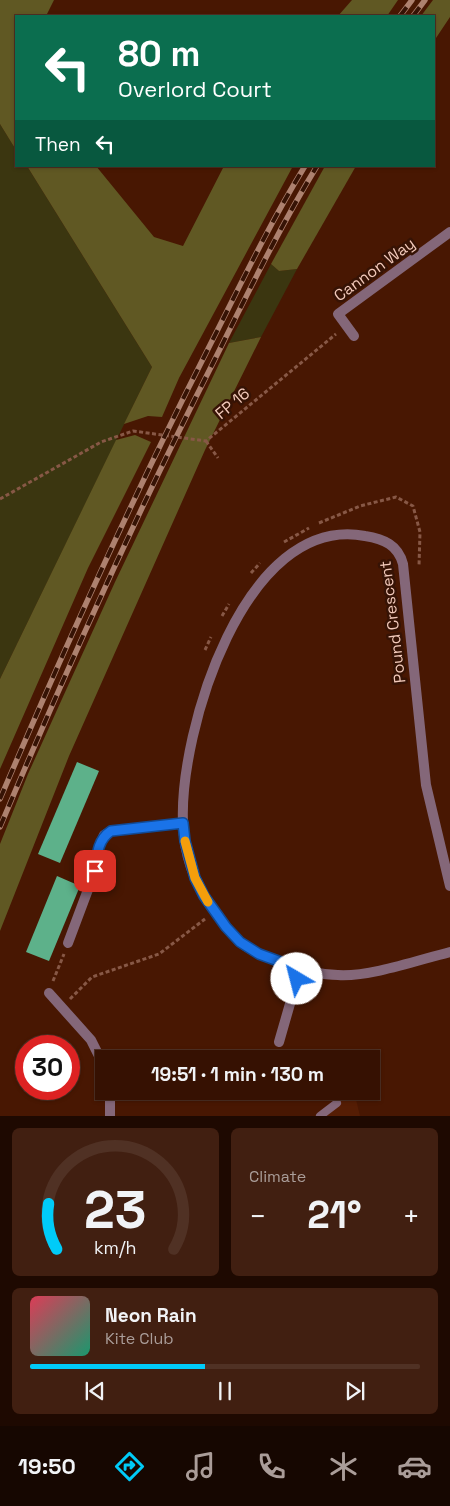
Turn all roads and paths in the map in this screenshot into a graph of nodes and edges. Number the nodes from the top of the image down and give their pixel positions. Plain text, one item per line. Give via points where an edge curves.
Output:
1 (450, 232) edge
2 (346, 325) junction
3 (354, 336) dead end
4 (206, 441) junction
5 (218, 458) dead end
6 (0, 499) edge
7 (276, 548) dead end
8 (262, 562) dead end
9 (418, 570) dead end
10 (249, 576) dead end
11 (231, 601) dead end
12 (221, 617) dead end
13 (212, 634) dead end
14 (205, 652) dead end
15 (183, 823) junction
16 (450, 886) edge
17 (214, 911) junction
18 (200, 912) dead end
19 (205, 919) junction
20 (210, 925) dead end
21 (68, 943) joint
22 (450, 952) edge
23 (300, 969) junction
24 (49, 993) joint
25 (62, 1008) junction
26 (279, 1042) dead end
27 (96, 1050) edge
28 (110, 1100) edge
29 (337, 1104) dead end
30 (110, 1116) edge
31 (320, 1116) edge

1 - 2 street, Cannon Way via 338,314
2 - 3 street, Cannon Way
2 - 4 path, FP 16
4 - 5 path
4 - 6 path via 133,431 100,442
7 - 9 path via 298,533 360,506 396,497 412,506 420,532
8 - 10 path
11 - 12 path
13 - 14 path
15 - 16 street, Pound Crescent via 189,749 202,696 228,635 257,588 293,553 314,541 348,534 378,538 400,553 403,564 426,785
15 - 17 street, Pound Crescent via 195,878
15 - 21 street via 111,831 104,835 95,871
17 - 19 path
17 - 23 street, Pound Crescent via 240,942 259,954
18 - 19 path
19 - 20 path
19 - 25 path via 159,954 92,977
21 - 24 path
22 - 23 street, Pound Crescent via 362,974 340,976
23 - 26 street
24 - 25 street
25 - 27 street
28 - 30 street
29 - 31 lane

